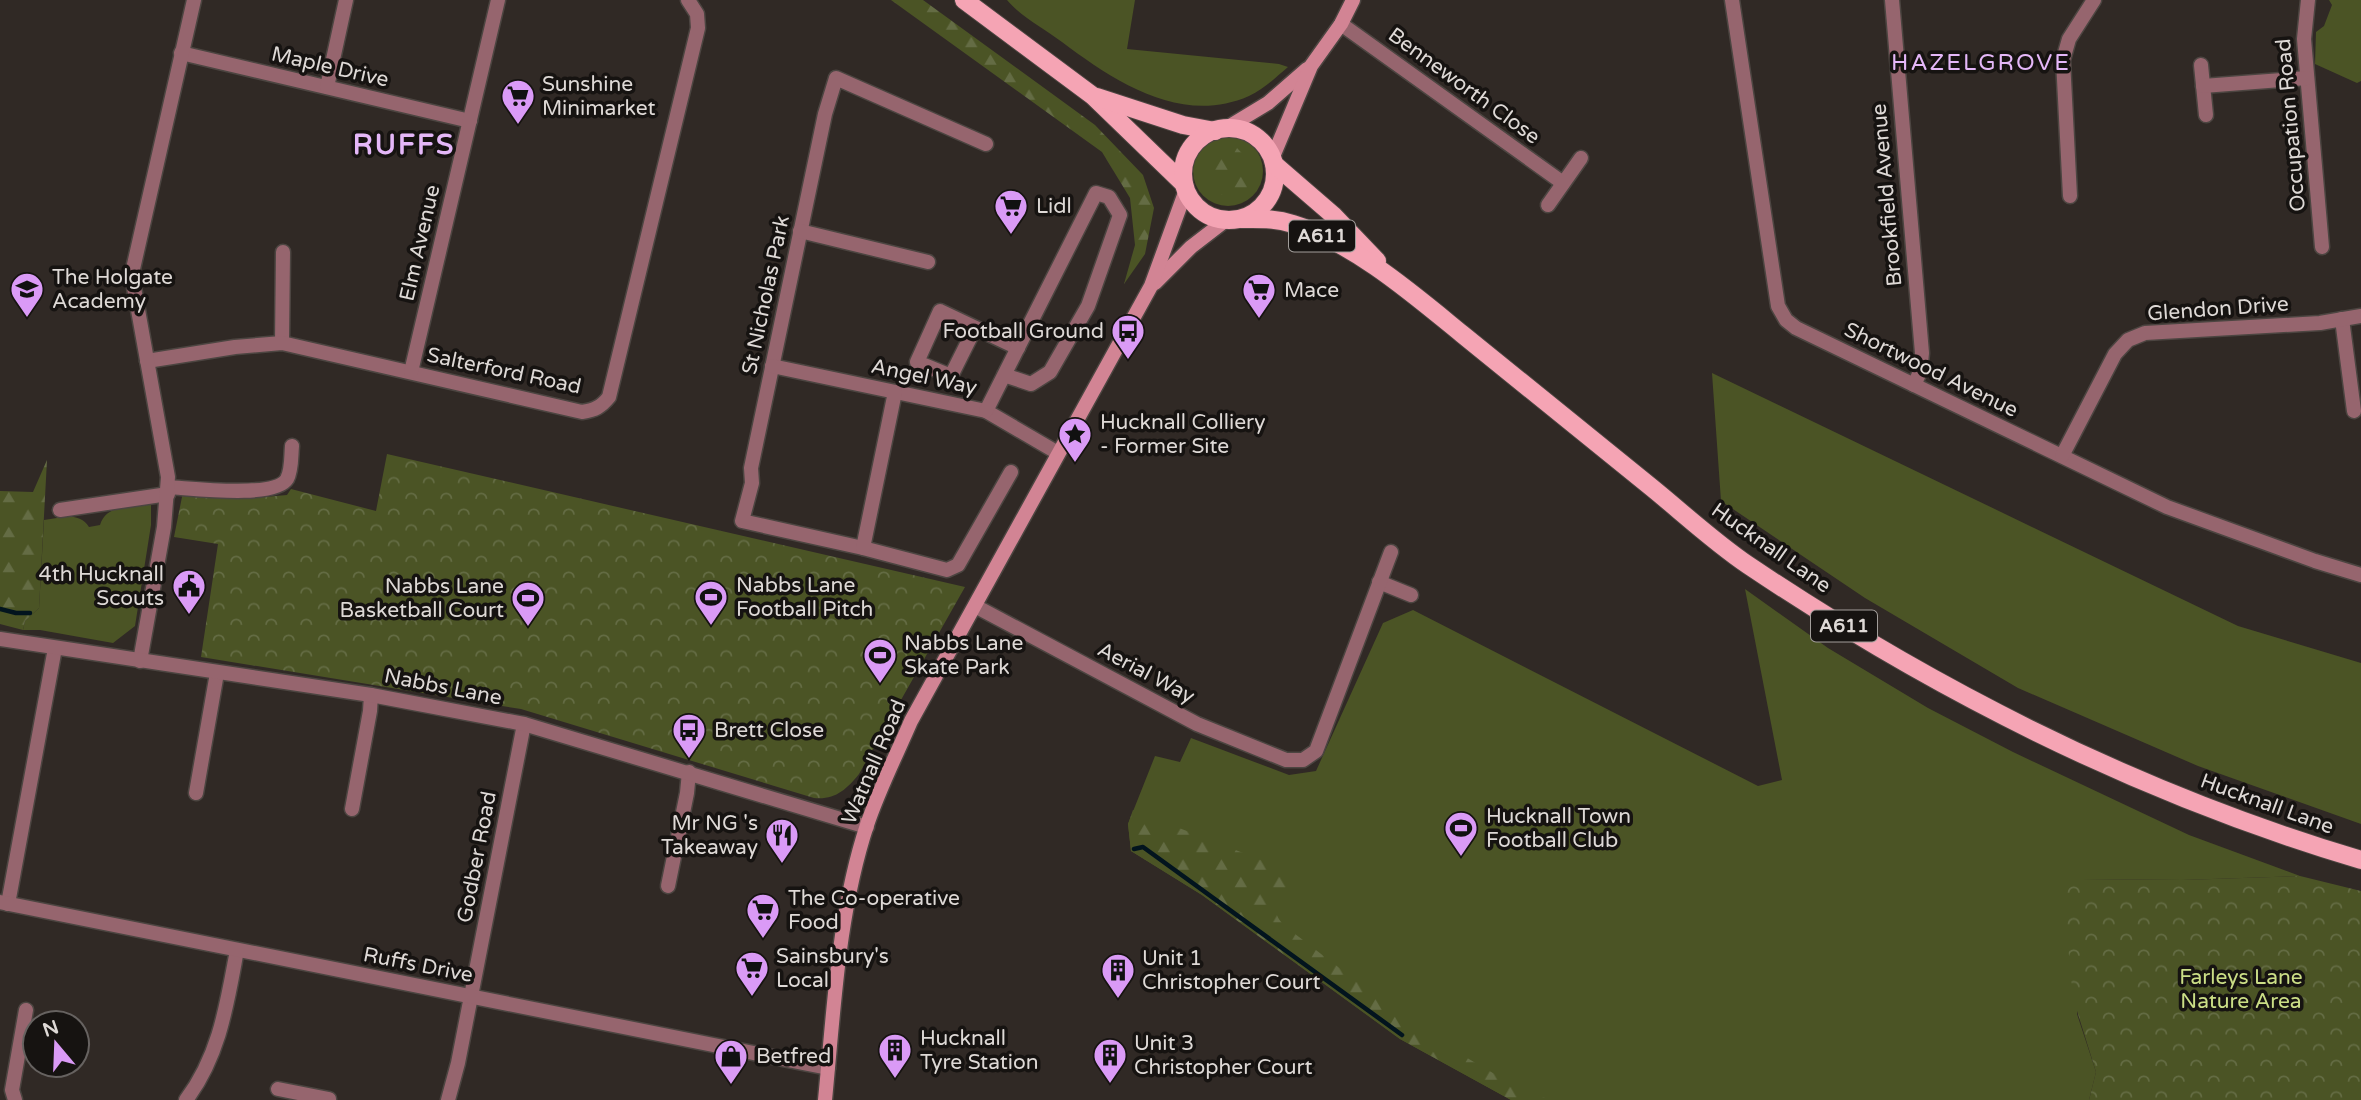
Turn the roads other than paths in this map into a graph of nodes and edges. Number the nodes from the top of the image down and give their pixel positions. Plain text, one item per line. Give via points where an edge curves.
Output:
1 (194, 0) edge
2 (346, 0) edge
3 (498, 0) edge
4 (688, 0) edge
5 (964, 0) edge
6 (1353, 0) edge
7 (1732, 0) edge
8 (1892, 0) edge
9 (2094, 0) edge
10 (2308, 0) edge
11 (1341, 24) junction
12 (181, 53) junction
13 (2201, 65) dead end
14 (1311, 66) junction
15 (2307, 78) junction
16 (2203, 86) junction
17 (327, 87) junction
18 (1093, 96) junction
19 (2206, 114) dead end
20 (470, 121) junction
21 (1220, 130) junction
22 (986, 144) dead end
23 (1581, 158) dead end
24 (1273, 161) junction
25 (1563, 183) junction
26 (1185, 187) junction
27 (2070, 196) dead end
28 (1548, 205) dead end
29 (1233, 219) junction
30 (800, 231) junction
31 (2322, 247) dead end
32 (283, 252) dead end
33 (928, 262) dead end
34 (1394, 279) junction
35 (1151, 286) junction
36 (2361, 316) edge
37 (2342, 319) junction
38 (975, 328) junction
39 (282, 343) junction
40 (1018, 348) junction
41 (147, 361) junction
42 (772, 366) junction
43 (411, 372) junction
44 (1004, 375) junction
45 (1914, 385) junction
46 (895, 392) junction
47 (986, 411) junction
48 (2354, 411) dead end
49 (292, 446) dead end
50 (1058, 453) junction
51 (2062, 456) junction
52 (1011, 472) dead end
53 (168, 491) junction
54 (90, 506) junction
55 (60, 510) dead end
56 (93, 522) dead end
57 (863, 548) junction
58 (1391, 552) dead end
59 (2361, 575) edge
60 (1379, 582) junction
61 (1411, 595) dead end
62 (975, 606) junction
63 (0, 639) edge
64 (55, 648) junction
65 (140, 661) junction
66 (217, 673) junction
67 (371, 695) junction
68 (524, 724) junction
69 (689, 772) junction
70 (197, 793) dead end
71 (352, 808) dead end
72 (867, 827) junction
73 (2361, 860) edge
74 (668, 886) dead end
75 (4, 903) edge
76 (237, 950) junction
77 (471, 997) junction
78 (21, 1039) edge
79 (828, 1068) junction
80 (278, 1088) dead end
81 (300, 1097) edge
82 (330, 1099) edge
83 (15, 1100) edge
84 (186, 1100) edge
85 (448, 1100) edge
86 (825, 1100) edge

1 - 12 street
2 - 17 street
3 - 20 street, Elm Avenue
4 - 43 street, Salterford Road via 697,14 698,28 609,397 603,405 582,412
5 - 18 main road
6 - 11 main road
7 - 45 street, Shortwood Avenue via 1782,315 1796,328
8 - 45 street, Brookfield Avenue via 1922,353
9 - 27 street via 2068,39 2063,60
10 - 15 street, Occupation Road
11 - 14 main road
11 - 25 street, Benneworth Close
12 - 17 street, Maple Drive
12 - 41 street via 133,269
13 - 16 street
14 - 21 main road via 1268,103
14 - 24 main road
15 - 16 street
15 - 31 street, Occupation Road
16 - 19 street
17 - 20 street, Maple Drive
18 - 21 main road via 1183,125
18 - 26 main road
20 - 43 street, Elm Avenue
21 - 24 main road via 1241,130 1255,137
21 - 26 main road via 1200,139 1189,152 1183,173
22 - 30 street, St Nicholas Park via 835,78
23 - 25 street
24 - 29 main road via 1275,181 1263,206
24 - 34 main road, Hucknall Lane / A611
25 - 28 street
26 - 29 main road via 1200,210
26 - 35 main road, Watnall Road
29 - 34 main road, Hucknall Lane / A611 via 1271,219 1300,226
29 - 35 main road, Watnall Road via 1191,247
30 - 33 street
30 - 42 street, St Nicholas Park
32 - 39 street
34 - 73 main road, Hucknall Lane / A611 via 1745,563 1852,631 2093,760 2211,810
35 - 50 main road, Watnall Road
36 - 37 street, Glendon Drive
37 - 48 street
37 - 51 street, Glendon Drive via 2145,333 2128,340 2115,354
38 - 38 street via 940,311 917,362 951,376
38 - 40 street
39 - 41 street, Salterford Road
39 - 43 street, Salterford Road
40 - 44 street
40 - 44 street via 1096,193 1109,197 1120,215 1088,306 1050,372 1031,384
41 - 53 street
42 - 46 street, Angel Way
42 - 57 street, St Nicholas Park via 742,521
44 - 47 street
45 - 51 street, Shortwood Avenue
46 - 47 street, Angel Way
46 - 57 street
47 - 50 street, Angel Way
49 - 53 street via 290,472 272,489
50 - 62 main road, Watnall Road
51 - 59 street, Shortwood Avenue via 2167,507
52 - 57 street via 958,565 947,570
53 - 54 street
53 - 65 street
54 - 55 street
54 - 56 street
58 - 60 street
60 - 61 street
60 - 62 street, Aerial Way via 1316,751 1303,760 1286,760 1197,724
62 - 72 main road, Watnall Road via 911,722
63 - 64 street, Nabbs Lane
64 - 65 street, Nabbs Lane
64 - 75 street
65 - 66 street, Nabbs Lane
66 - 67 street, Nabbs Lane
66 - 70 street
67 - 68 street, Nabbs Lane
67 - 71 street
68 - 69 street, Nabbs Lane
68 - 77 street, Godber Road
69 - 72 street, Nabbs Lane
69 - 74 street
72 - 79 main road, Watnall Road via 845,925
75 - 76 street, Ruffs Drive
76 - 77 street, Ruffs Drive
76 - 84 street via 214,1053
77 - 79 street, Ruffs Drive
77 - 85 street, Godber Road
78 - 83 street via 12,1090
79 - 86 main road, Watnall Road
80 - 81 street
81 - 82 street

